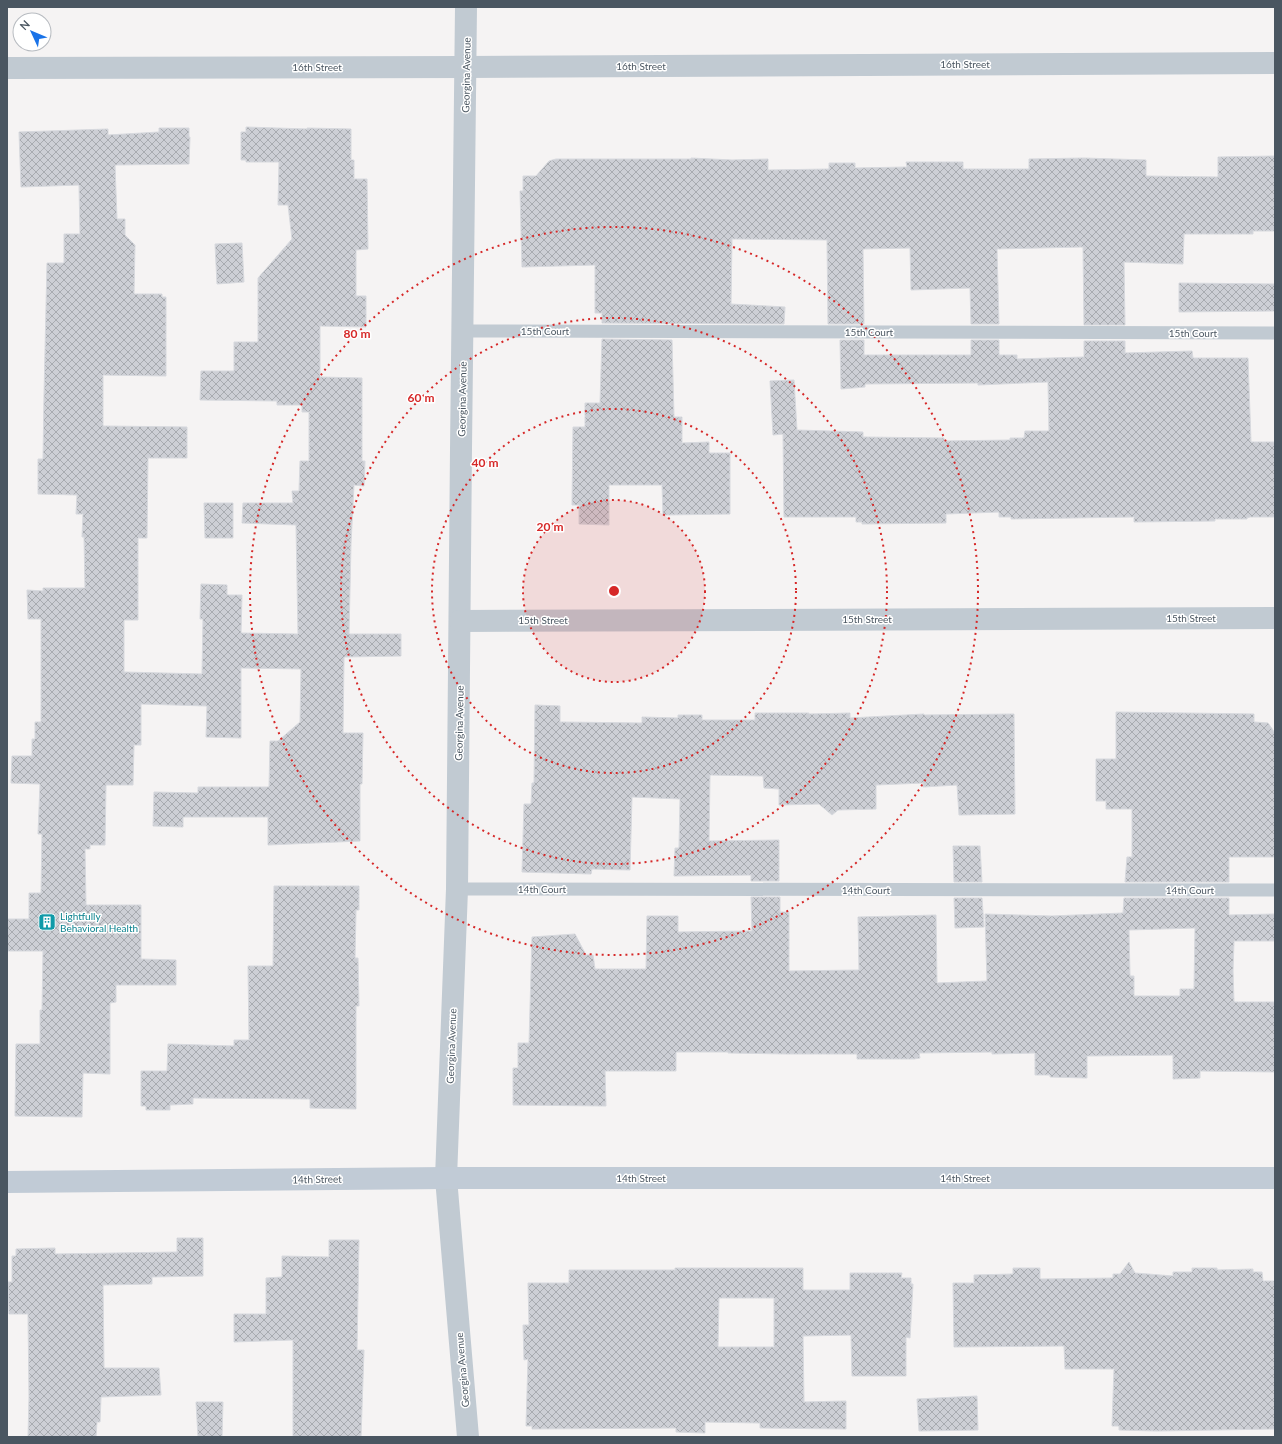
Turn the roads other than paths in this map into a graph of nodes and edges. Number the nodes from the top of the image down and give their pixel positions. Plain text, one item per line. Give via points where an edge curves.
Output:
1 (466, 7) edge
2 (1275, 63) edge
3 (466, 67) junction
4 (7, 68) edge
5 (463, 331) junction
6 (1275, 334) edge
7 (1275, 618) edge
8 (460, 621) junction
9 (457, 889) junction
10 (1275, 890) edge
11 (446, 1178) junction
12 (1275, 1178) edge
13 (7, 1182) edge
14 (468, 1437) edge

1 - 3 street, Georgina Avenue
2 - 3 street, 16th Street
3 - 4 street, 16th Street
3 - 5 street, Georgina Avenue
5 - 6 lane, 15th Court
5 - 8 street, Georgina Avenue
7 - 8 street, 15th Street
8 - 9 street, Georgina Avenue
9 - 10 lane, 14th Court
9 - 11 street, Georgina Avenue
11 - 12 street, 14th Street
11 - 13 street, 14th Street
11 - 14 street, Georgina Avenue

